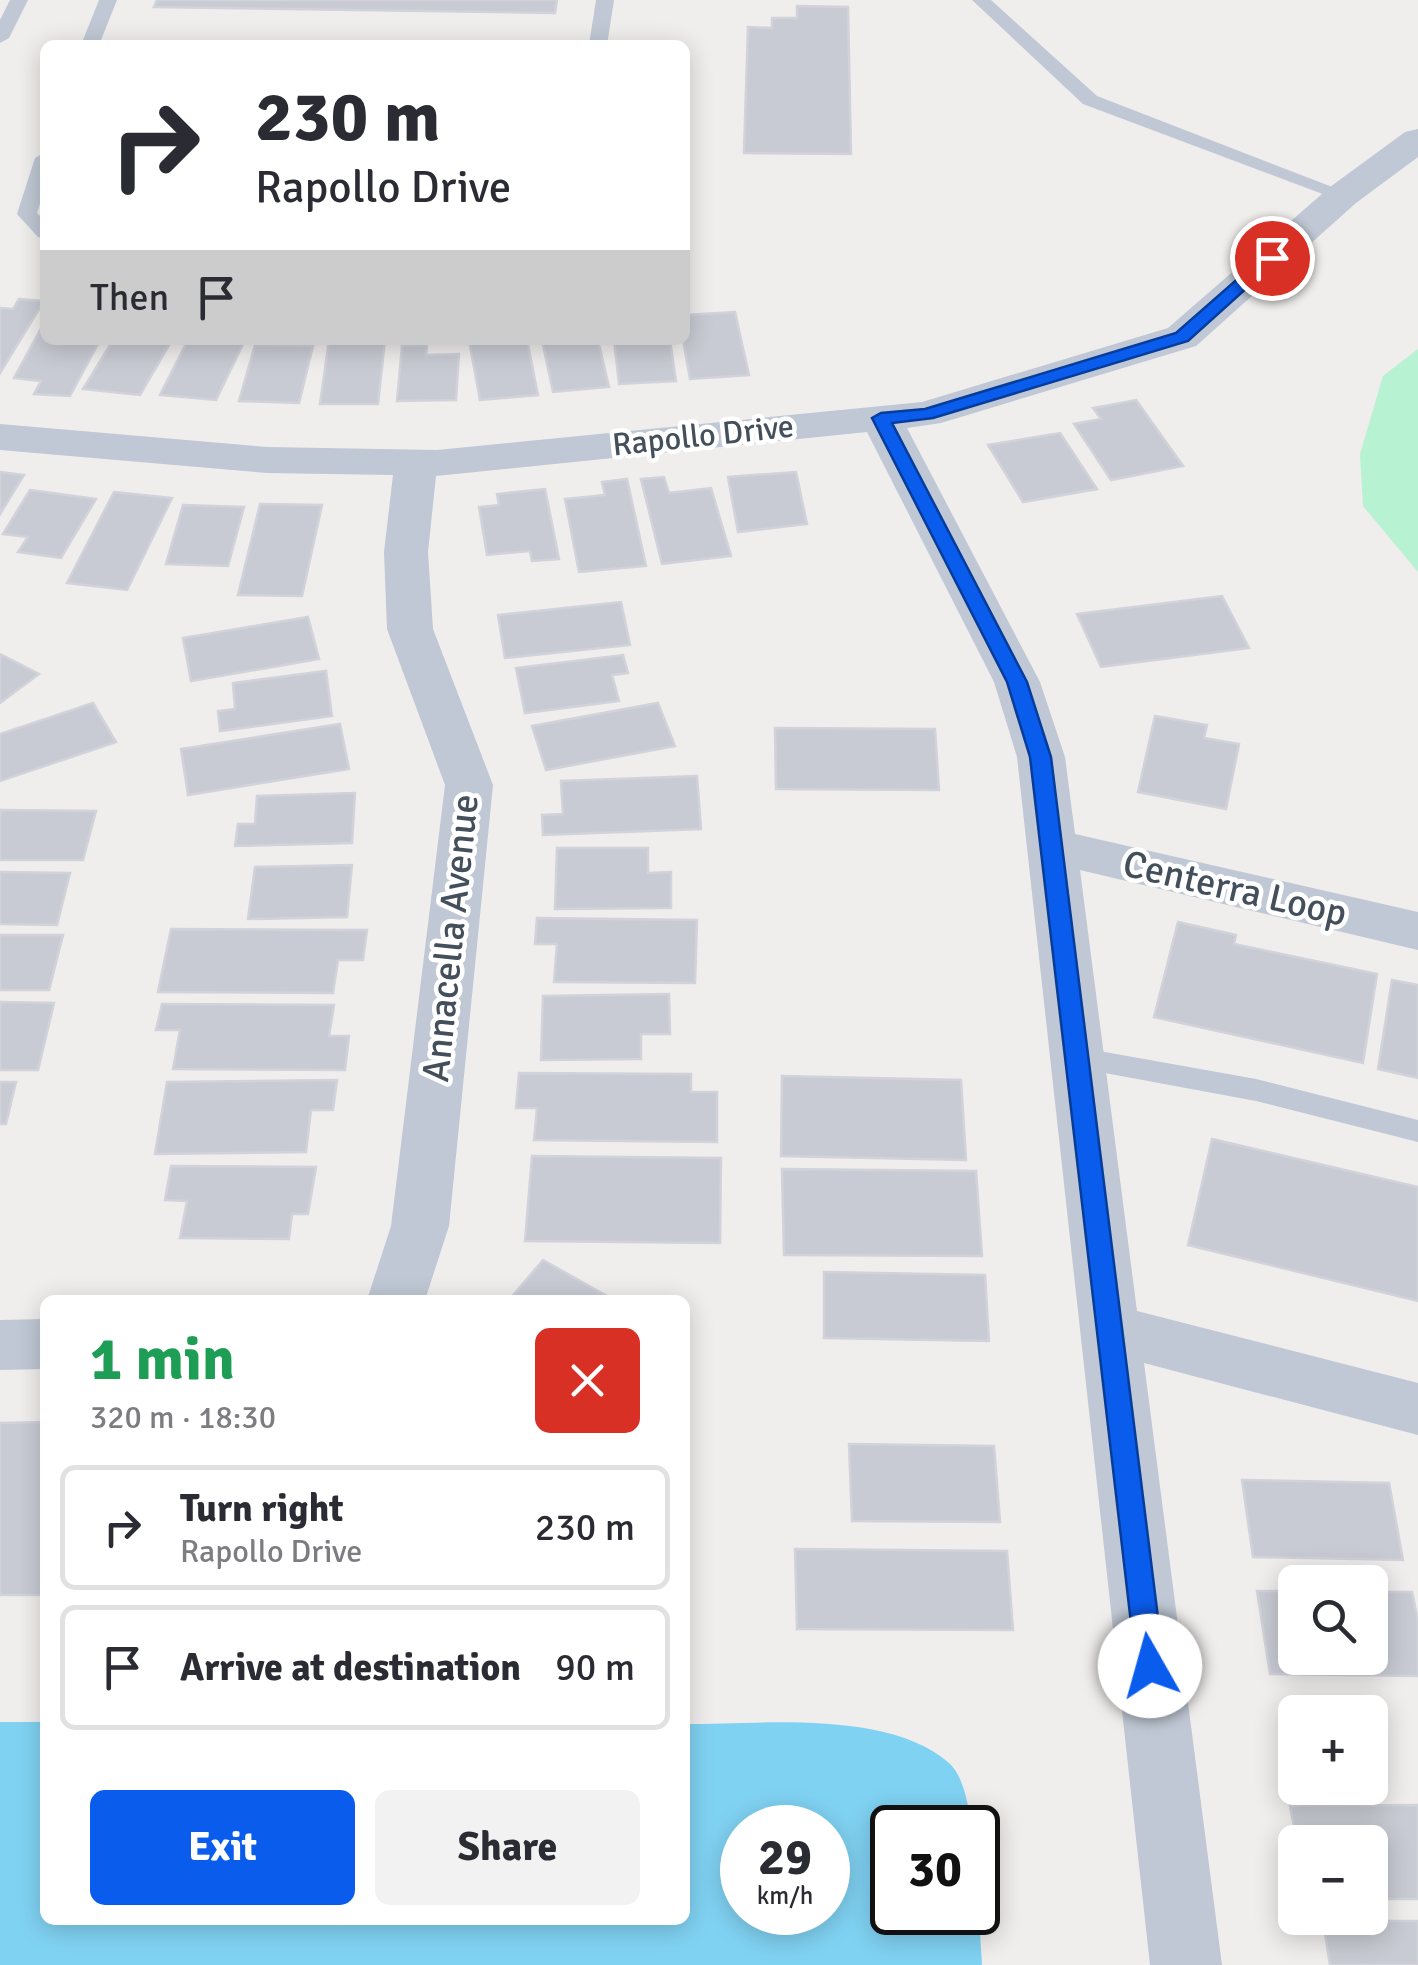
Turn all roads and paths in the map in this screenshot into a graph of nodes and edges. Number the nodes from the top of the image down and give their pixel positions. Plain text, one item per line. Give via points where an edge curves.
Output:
1 (19, 0) edge
2 (108, 0) edge
3 (605, 0) edge
4 (982, 0) edge
5 (0, 38) edge
6 (92, 40) edge
7 (599, 40) edge
8 (1418, 140) edge
9 (40, 174) edge
10 (1343, 195) junction
11 (40, 228) edge
12 (881, 418) junction
13 (0, 437) edge
14 (416, 462) junction
15 (1052, 846) junction
16 (1418, 931) edge
17 (1076, 1058) junction
18 (1418, 1131) edge
19 (398, 1295) edge
20 (1110, 1329) junction
21 (40, 1344) edge
22 (0, 1345) edge
23 (1418, 1409) edge
24 (1186, 1965) edge

1 - 5 lane
2 - 6 lane
3 - 7 lane
4 - 10 lane via 1090,100
8 - 10 street, Rapollo Drive
9 - 11 lane via 27,214
10 - 12 street, Rapollo Drive via 1182,337 926,414
12 - 14 street, Rapollo Drive
12 - 15 street via 1017,682 1041,757
13 - 14 street, Rapollo Drive via 266,460
14 - 19 street, Annacella Avenue via 406,552 410,629 468,784 420,1226
15 - 16 street, Centerra Loop
15 - 17 street
17 - 18 lane via 1256,1090
17 - 20 street
20 - 23 street
20 - 24 street
21 - 22 street

